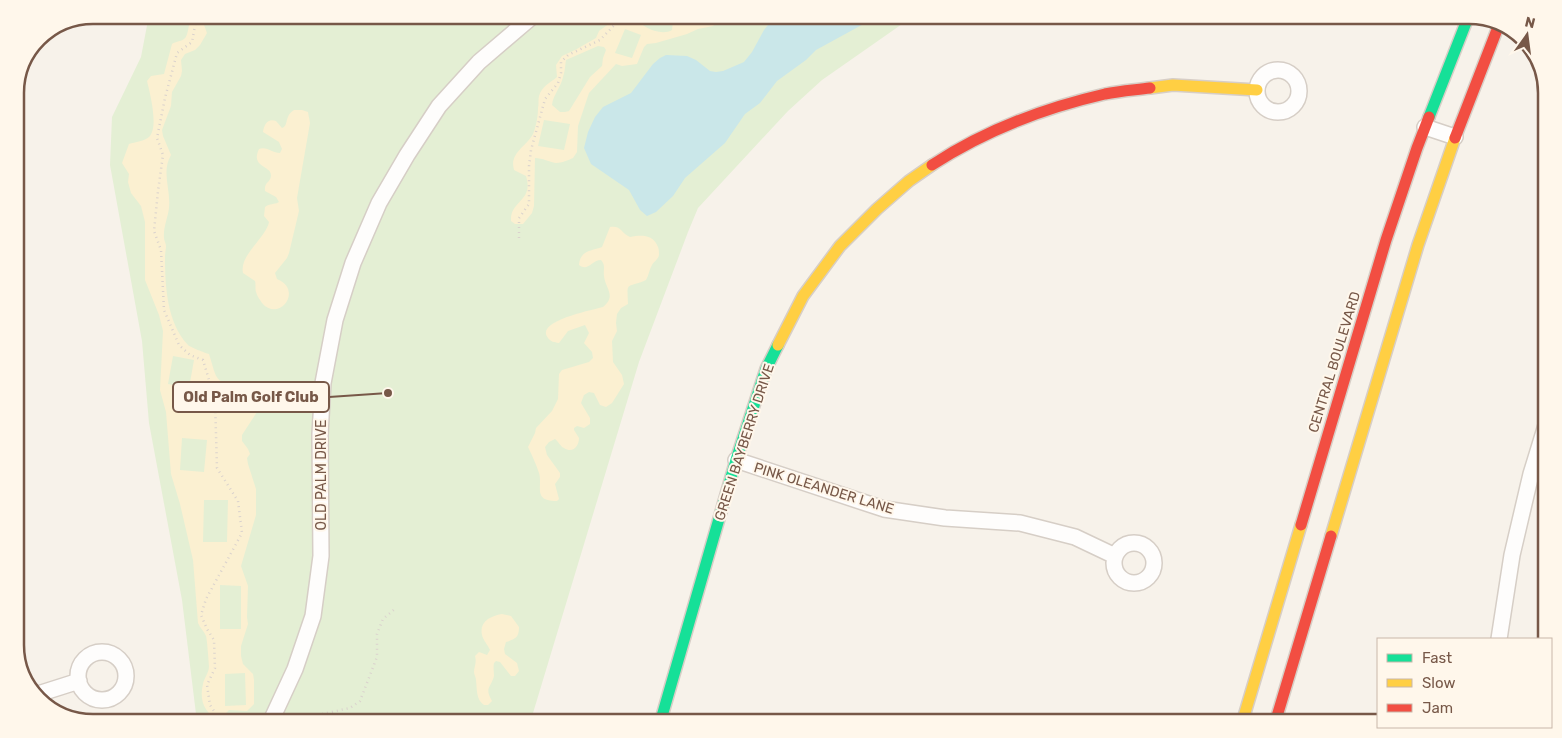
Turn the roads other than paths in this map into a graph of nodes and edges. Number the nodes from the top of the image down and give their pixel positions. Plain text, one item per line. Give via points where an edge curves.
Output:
1 (523, 24) edge
2 (1465, 24) edge
3 (1497, 30) edge
4 (1257, 90) dead end
5 (1425, 127) junction
6 (1455, 138) junction
7 (1538, 453) edge
8 (736, 460) junction
9 (1115, 556) dead end
10 (1498, 638) edge
11 (78, 681) dead end
12 (43, 693) edge
13 (274, 714) edge
14 (663, 714) edge
15 (1245, 714) edge
16 (1278, 714) edge

1 - 13 street, OLD PALM DRIVE via 479,62 439,106 379,203 353,263 335,320 324,383 320,434 321,556 313,616 295,669
2 - 5 street, CENTRAL BOULEVARD
3 - 6 street
4 - 8 street, GREEN BAYBERRY DRIVE via 1172,85 1106,94 1047,110 996,130 949,154 909,181 840,246 803,296 766,369
5 - 6 street
5 - 15 street, CENTRAL BOULEVARD via 1386,240
6 - 16 street via 1418,245
7 - 10 street via 1512,555
8 - 9 street, PINK OLEANDER LANE via 884,509 945,518 1020,523 1075,537
8 - 14 street, GREEN BAYBERRY DRIVE
11 - 12 street

